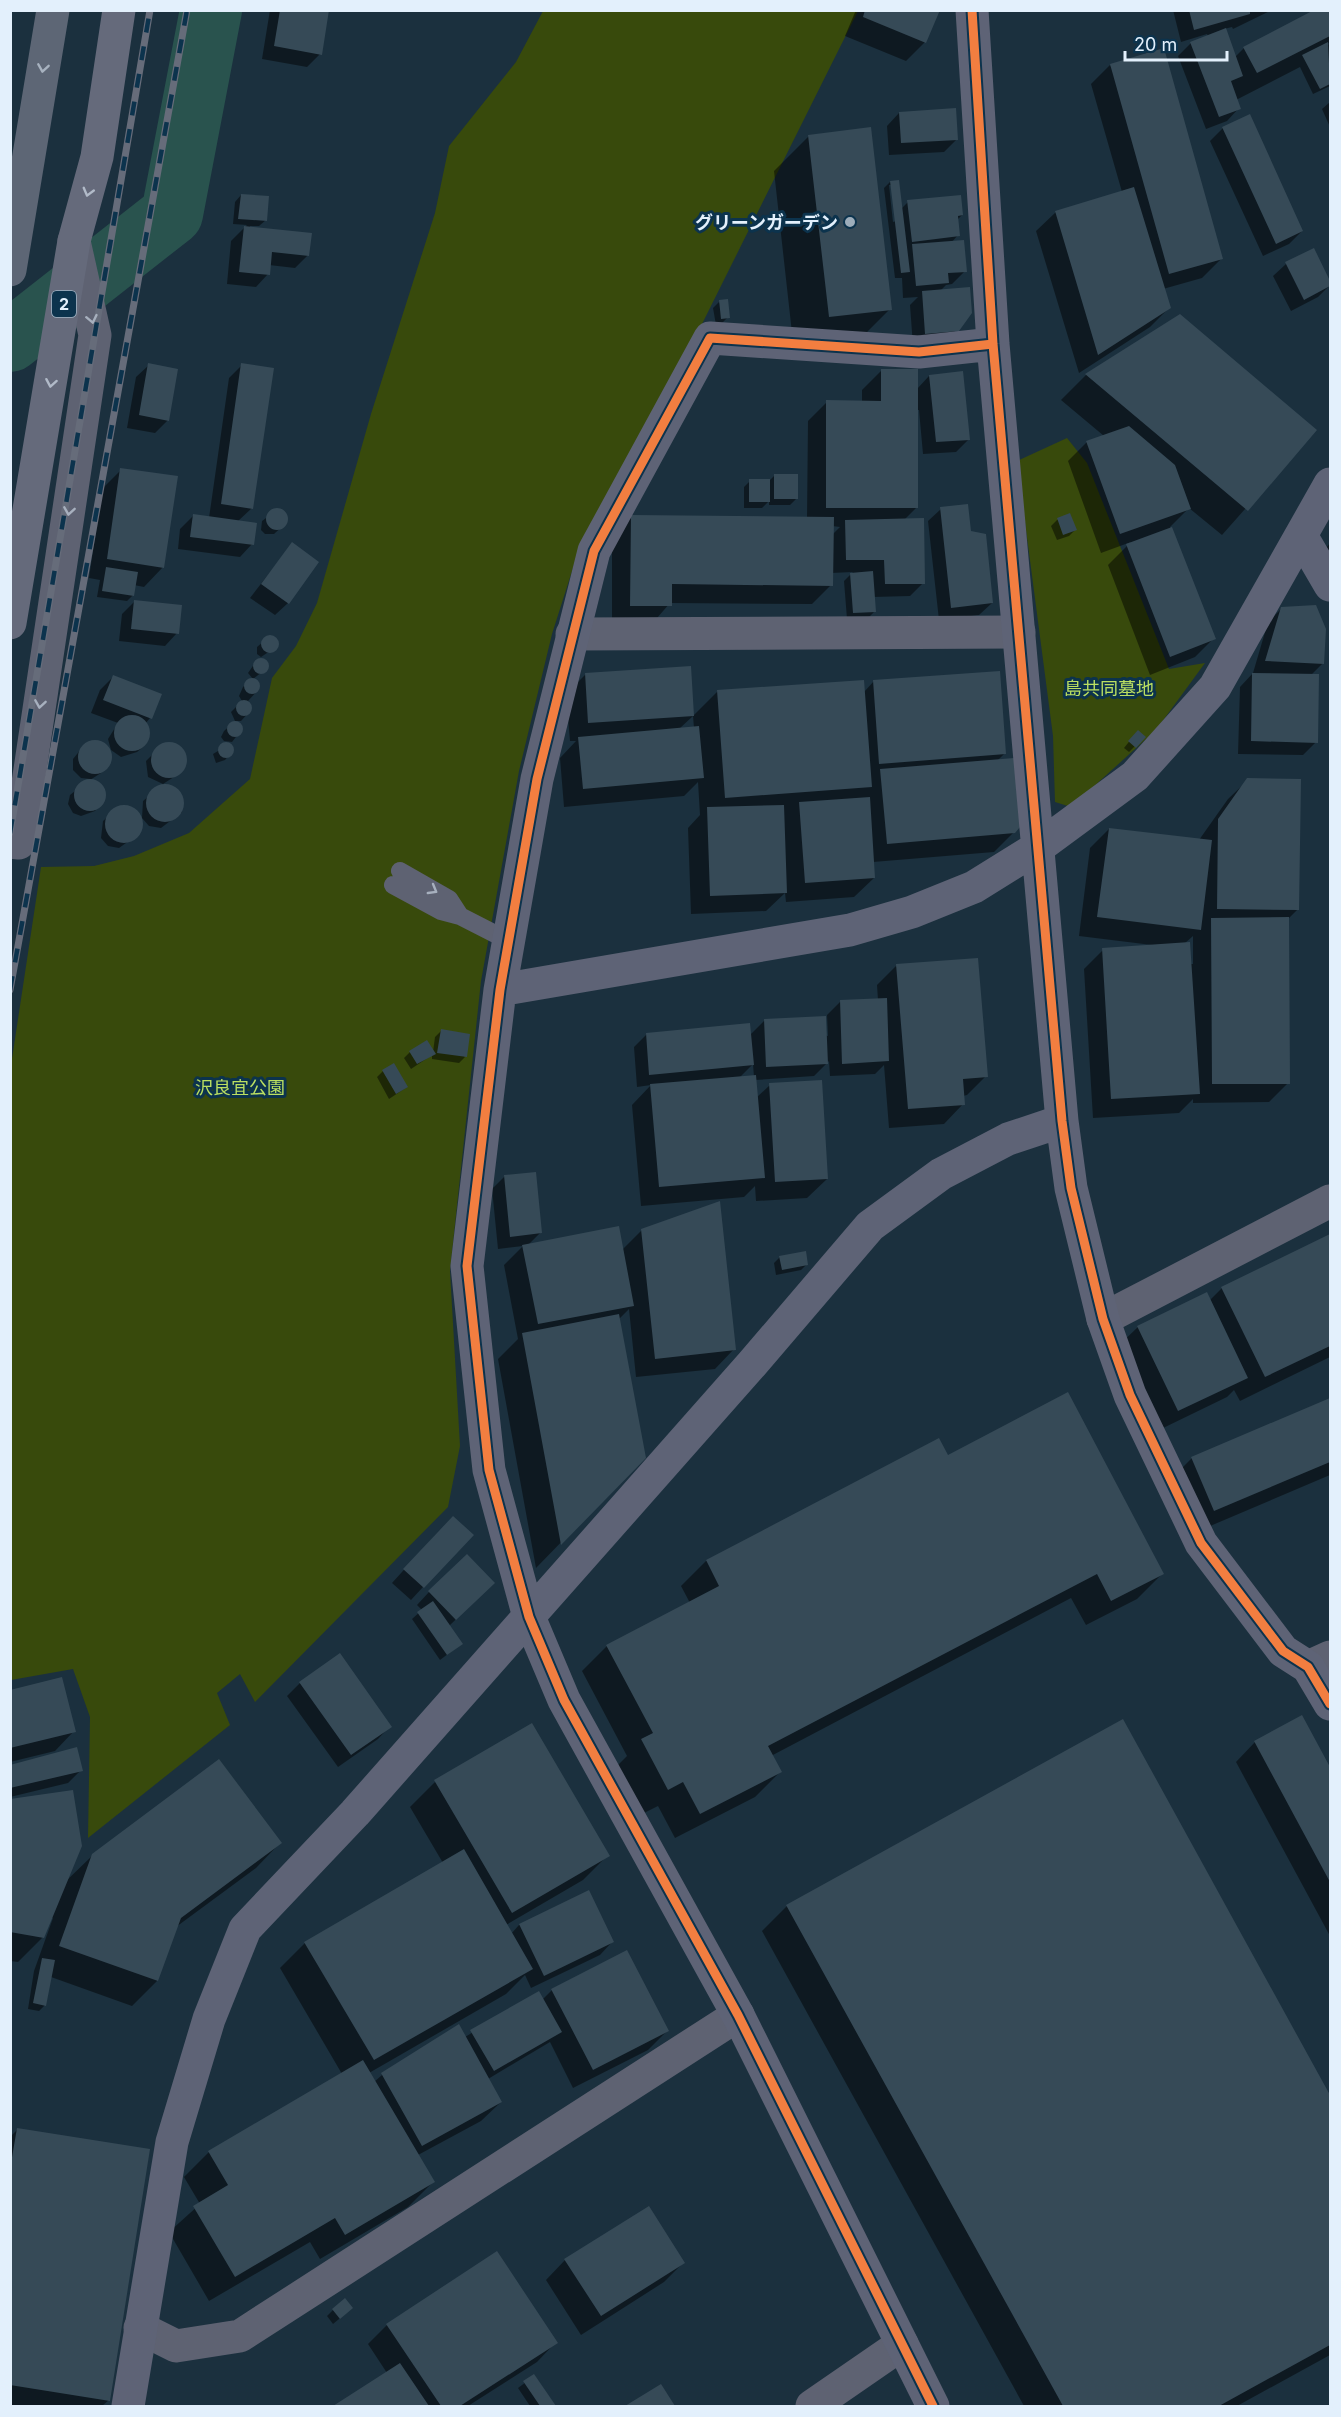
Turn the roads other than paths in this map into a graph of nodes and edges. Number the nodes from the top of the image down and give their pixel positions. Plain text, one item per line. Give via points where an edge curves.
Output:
1 (53, 10) edge
2 (119, 10) edge
3 (130, 10) edge
4 (972, 10) edge
5 (97, 157) junction
6 (75, 241) junction
7 (10, 270) edge
8 (993, 344) junction
9 (1330, 484) edge
10 (1302, 537) junction
11 (1330, 585) edge
12 (13, 611) edge
13 (1019, 632) junction
14 (572, 634) junction
15 (10, 842) edge
16 (1040, 846) junction
17 (397, 878) dead end
18 (509, 942) junction
19 (500, 990) junction
20 (1062, 1121) junction
21 (1330, 1201) edge
22 (1102, 1319) junction
23 (529, 1617) junction
24 (1319, 1662) edge
25 (1330, 1704) edge
26 (738, 2015) junction
27 (140, 2328) junction
28 (902, 2344) junction
29 (128, 2406) edge
30 (812, 2406) edge
31 (933, 2406) edge

1 -> 7 highway
2 - 5 main road, 2
3 - 5 main road
4 - 8 street
5 -> 6 main road, 2
6 -> 12 main road, 2
6 -> 15 street via 95,335 19,843
8 - 13 street
8 - 14 street via 919,352 710,338 594,551
9 - 10 street
10 - 11 street
10 - 16 street via 1215,687 1136,776
13 - 14 street
13 - 16 street
14 - 18 street via 537,779
16 - 19 street via 974,887 912,912 850,930
16 - 20 street
17 - 18 lane via 448,899 460,916
18 - 19 street
19 - 23 street via 467,1266 489,1470
20 - 22 street via 1071,1188
20 - 23 street via 1008,1139 941,1174 870,1226
21 - 22 street
22 - 24 street via 1130,1395 1202,1543 1282,1651
23 - 26 street via 564,1700
23 - 27 street via 355,1813 245,1929 208,2019 171,2142
24 - 25 street
26 - 27 street via 240,2336 176,2346
26 - 28 street
27 - 29 street
28 - 30 street
28 - 31 street

